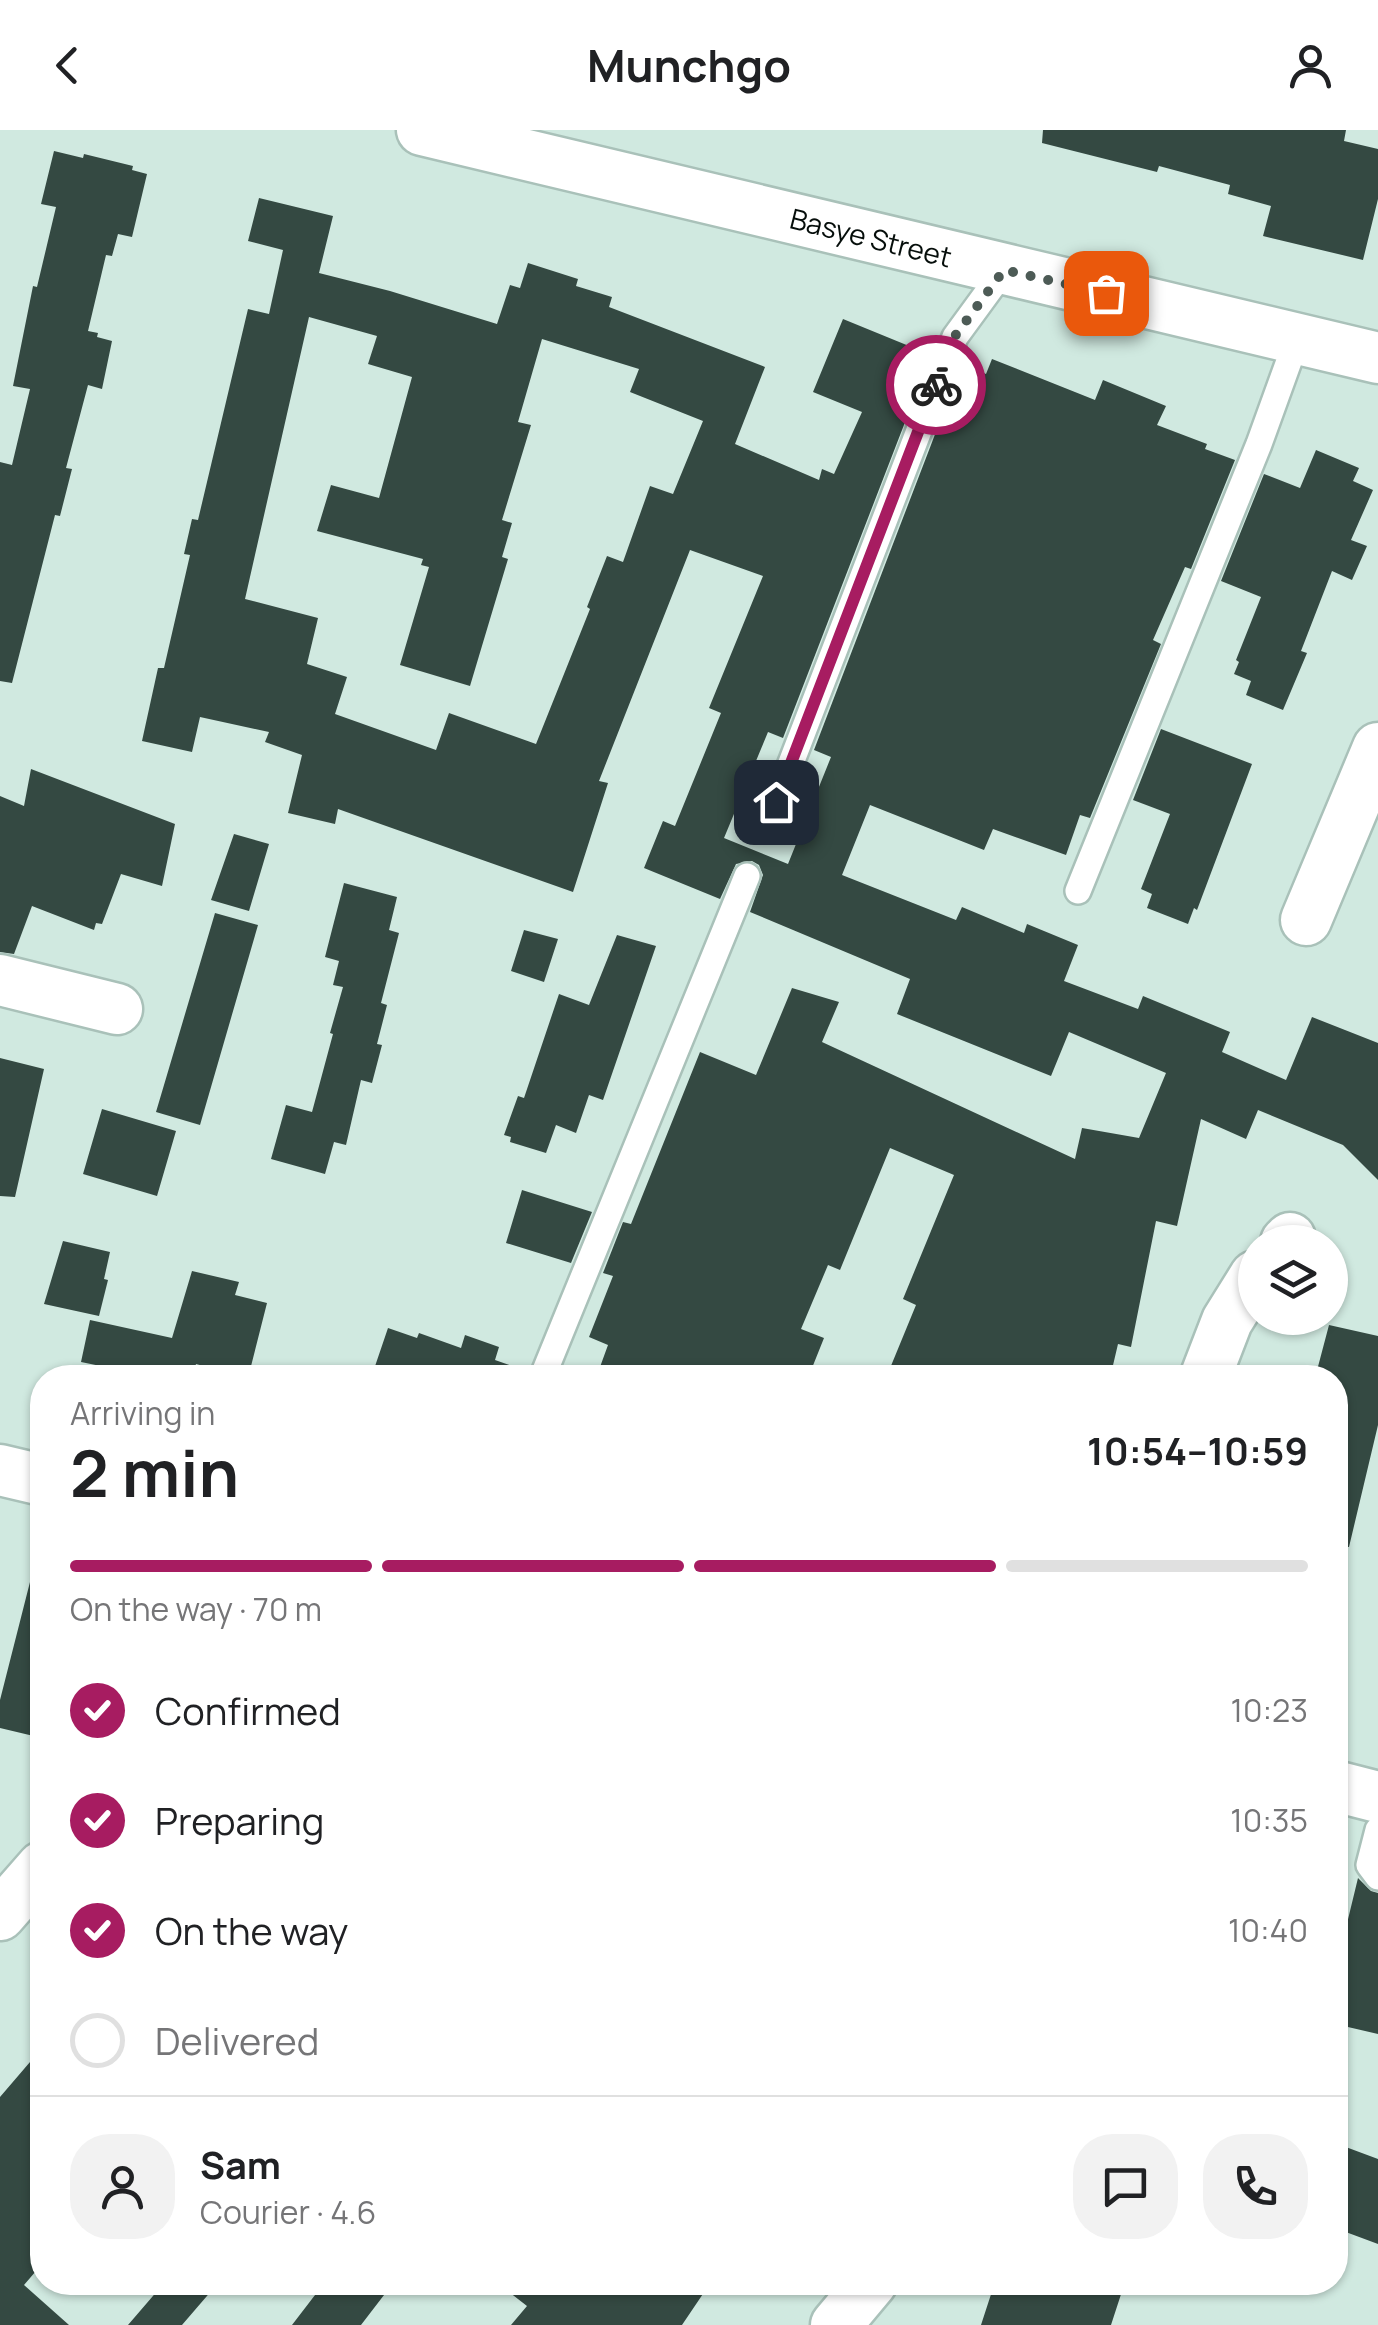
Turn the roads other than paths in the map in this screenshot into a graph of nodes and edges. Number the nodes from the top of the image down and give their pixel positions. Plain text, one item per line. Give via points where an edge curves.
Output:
1 (422, 130) edge
2 (1004, 270) junction
3 (1297, 339) junction
4 (1378, 358) edge
5 (1378, 748) edge
6 (776, 802) dead end
7 (747, 876) dead end
8 (1078, 891) dead end
9 (1306, 920) dead end
10 (0, 980) edge
11 (116, 1009) dead end
12 (1238, 1304) edge
13 (547, 1365) edge
14 (1210, 1365) edge
15 (0, 1470) edge
16 (30, 1477) edge
17 (1348, 1789) edge
18 (1378, 1797) edge
19 (1378, 1830) edge
20 (1378, 1877) edge
21 (30, 1880) edge
22 (0, 1916) edge
23 (861, 2295) edge
24 (836, 2325) edge

1 - 2 street, Basye Street
2 - 3 street, Basye Street
2 - 6 lane via 955,336
3 - 4 street, Basye Street
3 - 8 lane
5 - 9 street
7 - 13 lane
10 - 11 street
12 - 14 street
15 - 16 street
17 - 18 street
19 - 20 lane via 1369,1864
21 - 22 street
23 - 24 street

